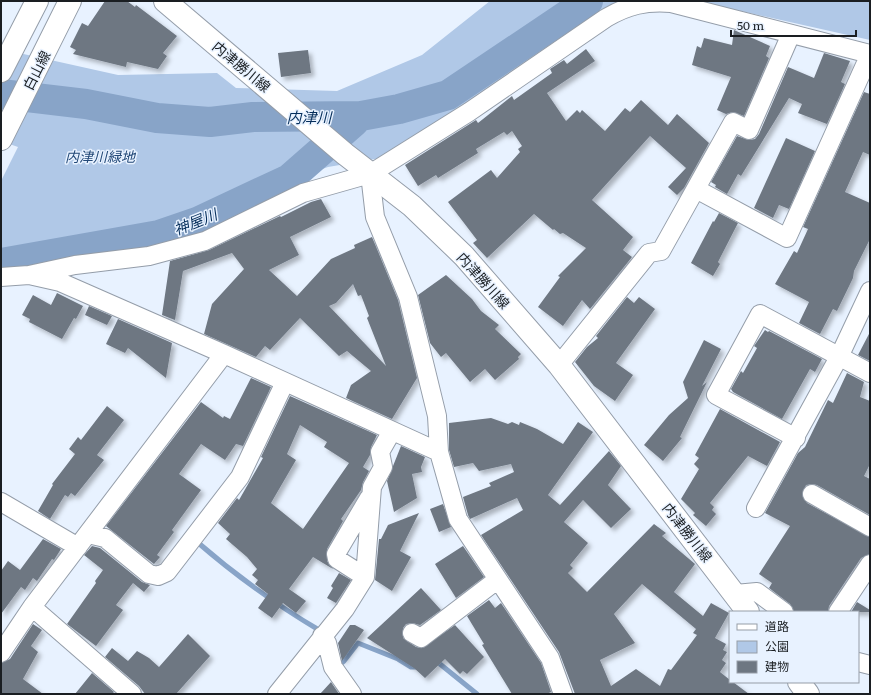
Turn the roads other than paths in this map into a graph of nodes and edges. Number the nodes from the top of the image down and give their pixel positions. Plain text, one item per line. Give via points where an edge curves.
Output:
1 (37, 1) edge
2 (70, 1) edge
3 (165, 1) edge
4 (791, 34) junction
5 (870, 54) edge
6 (1, 71) edge
7 (1, 139) edge
8 (370, 174) junction
9 (696, 190) junction
10 (30, 275) junction
11 (1, 277) edge
12 (870, 291) edge
13 (224, 354) junction
14 (839, 357) junction
15 (559, 365) junction
16 (870, 373) edge
17 (285, 382) junction
18 (392, 431) junction
19 (796, 438) junction
20 (439, 452) junction
21 (812, 494) dead end
22 (371, 495) junction
23 (1, 502) edge
24 (756, 508) dead end
25 (870, 527) edge
26 (83, 541) junction
27 (870, 564) edge
28 (365, 577) junction
29 (497, 580) junction
30 (735, 594) junction
31 (32, 607) junction
32 (747, 611) edge
33 (783, 611) edge
34 (839, 611) edge
35 (412, 633) dead end
36 (322, 636) junction
37 (1, 654) edge
38 (859, 662) edge
39 (870, 665) edge
40 (800, 683) edge
41 (132, 694) edge
42 (277, 694) edge
43 (352, 694) edge
44 (563, 694) edge
45 (808, 694) edge

1 - 6 main road
2 - 7 main road, 白山線
3 - 8 main road, 内津勝川線
4 - 5 street
4 - 8 street via 671,3 654,1 634,4 606,18 469,112
4 - 9 street via 749,130 733,122
5 - 9 street via 787,238
8 - 10 street via 303,193 205,240 149,256 75,265
8 - 15 main road, 内津勝川線 via 412,206 464,256
8 - 20 street via 375,217 408,297 434,401
9 - 15 street via 661,251 649,253
10 - 11 street
10 - 13 street via 60,282
12 - 14 street
13 - 17 street
13 - 26 street
14 - 16 street
14 - 19 street
14 - 19 street via 760,314 716,395
15 - 30 main road, 内津勝川線
17 - 18 street
17 - 26 street via 240,478 167,572 158,576 149,574 105,538
18 - 20 street
18 - 22 street via 380,452 383,467 372,487
19 - 24 street
20 - 29 street via 458,520
21 - 25 street
22 - 28 street
22 - 28 street via 336,554 337,559
23 - 26 street
26 - 31 street
27 - 34 street
28 - 36 street via 345,609
29 - 35 street via 421,638
29 - 44 street via 550,658
30 - 32 main road, 内津勝川線
30 - 33 street via 756,592
31 - 37 street
31 - 41 street
36 - 42 street
36 - 43 street via 333,667
38 - 39 street
40 - 45 main road

